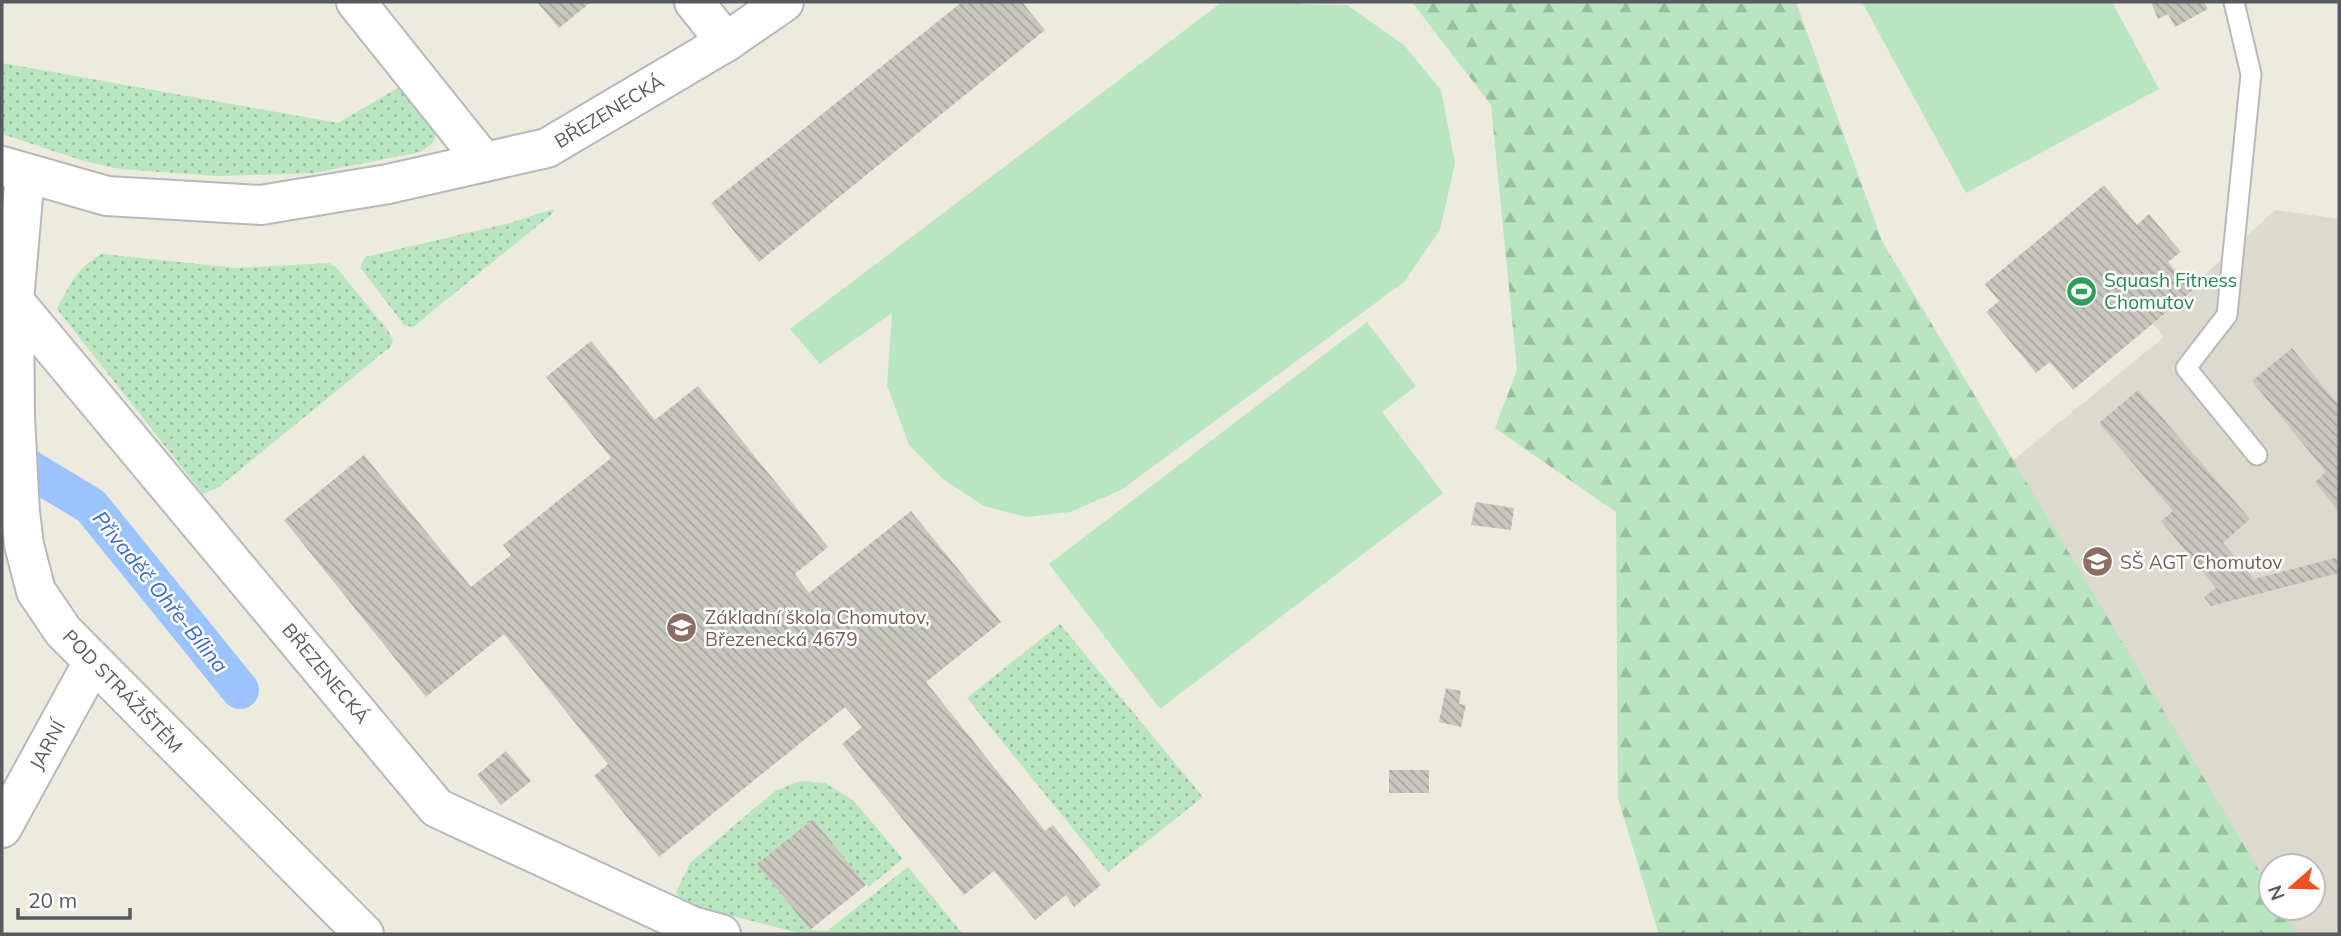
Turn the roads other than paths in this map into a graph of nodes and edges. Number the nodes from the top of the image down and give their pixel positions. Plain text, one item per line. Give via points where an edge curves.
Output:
1 (356, 2) edge
2 (694, 2) edge
3 (784, 2) edge
4 (2234, 2) edge
5 (726, 41) junction
6 (484, 162) junction
7 (13, 170) edge
8 (14, 302) junction
9 (2257, 455) dead end
10 (15, 535) edge
11 (93, 662) junction
12 (2, 828) edge
13 (364, 934) edge
14 (720, 934) edge

1 - 6 street
2 - 5 street
3 - 5 street, BŘEZENECKÁ
4 - 9 lane via 2251,74 2227,315 2186,368
5 - 6 street, BŘEZENECKÁ via 547,148
6 - 7 street, BŘEZENECKÁ via 261,205 107,196
7 - 8 street, POD STRÁŽIŠTĚM
8 - 10 street, POD STRÁŽIŠTĚM
8 - 14 street, BŘEZENECKÁ via 438,808 692,926
10 - 11 street, POD STRÁŽIŠTĚM via 36,591 62,631
11 - 12 street, JARNÍ
11 - 13 street, POD STRÁŽIŠTĚM

